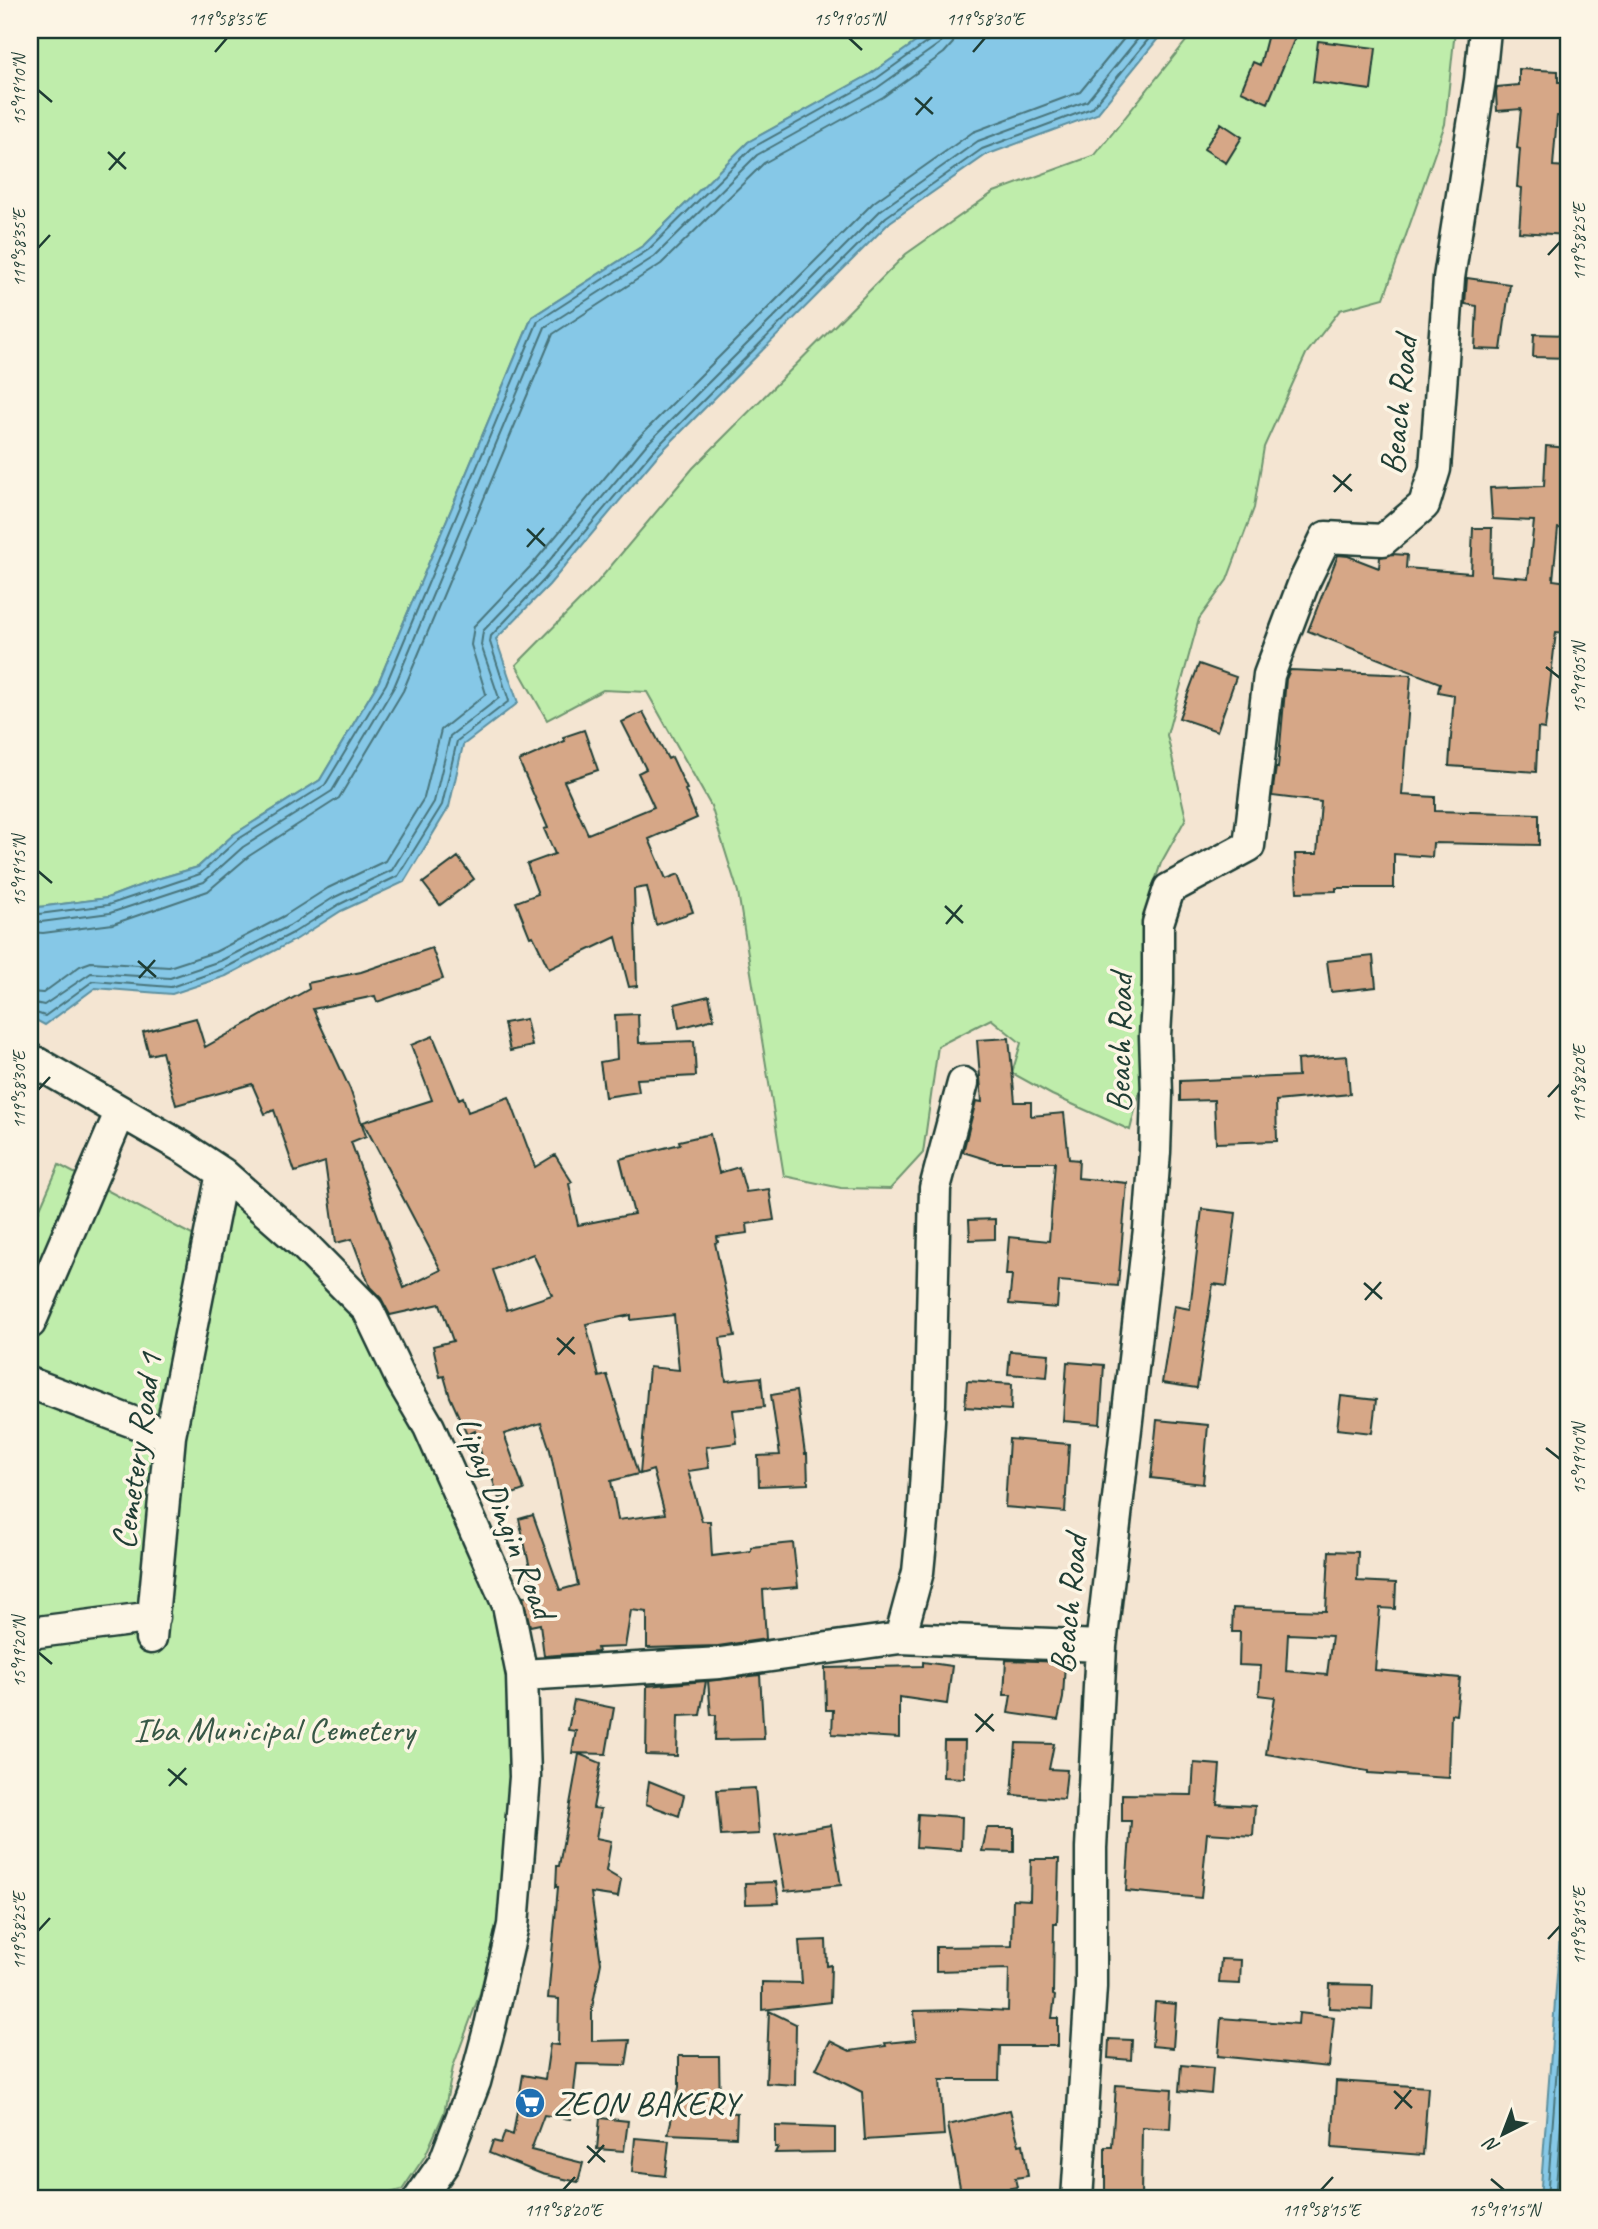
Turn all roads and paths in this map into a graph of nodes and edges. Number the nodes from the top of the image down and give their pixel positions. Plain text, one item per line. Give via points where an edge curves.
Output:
1 (1485, 30) edge
2 (30, 1059) edge
3 (963, 1083) dead end
4 (120, 1113) junction
5 (222, 1173) junction
6 (30, 1323) edge
7 (30, 1384) edge
8 (170, 1436) junction
9 (30, 1633) edge
10 (900, 1639) junction
11 (1101, 1646) junction
12 (522, 1675) junction
13 (419, 2199) edge
14 (1077, 2199) edge

1 - 11 street, Beach Road via 1449,278 1435,469 1424,505 1383,540 1326,537 1269,675 1249,846 1169,889 1158,923 1156,1152
2 - 4 street, Lipay Dingin Road
3 - 10 street via 935,1188 923,1521 918,1572
4 - 5 street, Lipay Dingin Road
4 - 6 street
5 - 8 street, Cemetery Road 1
5 - 12 street, Lipay Dingin Road via 304,1245 368,1310 491,1562 508,1605
7 - 8 street
8 - 9 street, Cemetery Road 1 via 153,1628
10 - 11 street
10 - 12 street via 720,1662
11 - 14 street, Beach Road via 1091,1848 1091,1987
12 - 13 street, Lipay Dingin Road via 525,1777 513,1925 475,2082 444,2163

